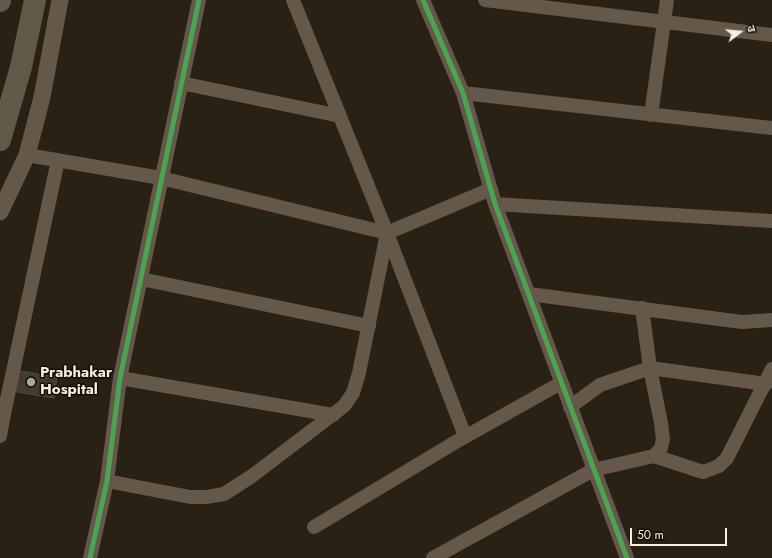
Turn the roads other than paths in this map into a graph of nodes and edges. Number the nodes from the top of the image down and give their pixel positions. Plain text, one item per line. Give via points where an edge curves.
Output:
1 (35, 0) edge
2 (60, 0) edge
3 (199, 0) edge
4 (293, 0) edge
5 (423, 0) edge
6 (485, 0) edge
7 (667, 0) edge
8 (664, 22) junction
9 (772, 35) edge
10 (181, 83) junction
11 (463, 93) junction
12 (651, 115) junction
13 (340, 116) junction
14 (772, 128) edge
15 (0, 140) edge
16 (27, 155) junction
17 (58, 160) junction
18 (161, 178) junction
19 (491, 189) junction
20 (495, 204) junction
21 (0, 212) edge
22 (772, 221) edge
23 (387, 233) junction
24 (141, 279) junction
25 (528, 294) junction
26 (642, 308) junction
27 (772, 320) edge
28 (369, 326) junction
29 (650, 368) junction
30 (772, 368) edge
31 (120, 378) junction
32 (561, 383) junction
33 (766, 384) junction
34 (2, 407) edge
35 (570, 407) junction
36 (333, 415) junction
37 (0, 436) edge
38 (465, 436) junction
39 (654, 456) junction
40 (593, 470) junction
41 (107, 481) junction
42 (314, 526) dead end
43 (90, 558) edge
44 (433, 558) edge
45 (627, 558) edge

1 - 15 highway via 21,67
2 - 16 street via 42,97
3 - 10 street
4 - 13 street
5 - 11 street
6 - 8 street
7 - 8 street
8 - 9 street
8 - 12 street
10 - 13 street
10 - 18 street
11 - 12 street
11 - 19 street
12 - 14 street
13 - 23 street
16 - 17 street
16 - 21 street
17 - 18 street
17 - 34 street
18 - 23 street
18 - 24 street
19 - 20 street
19 - 23 street
20 - 22 street
20 - 25 street
23 - 28 street
23 - 38 street
24 - 28 street
24 - 31 street
25 - 26 street
25 - 32 street
26 - 27 street via 742,322
26 - 29 street
28 - 36 street via 352,394 344,406
29 - 33 street
29 - 35 street via 600,385
29 - 39 street via 663,439 661,448
30 - 33 street
31 - 36 street
31 - 41 street
32 - 35 street
32 - 38 street
33 - 39 street via 727,458 719,466 704,472
34 - 37 street
35 - 40 street
36 - 41 street via 224,494 190,497
38 - 42 street
39 - 40 street
40 - 44 street
40 - 45 street
41 - 43 street

